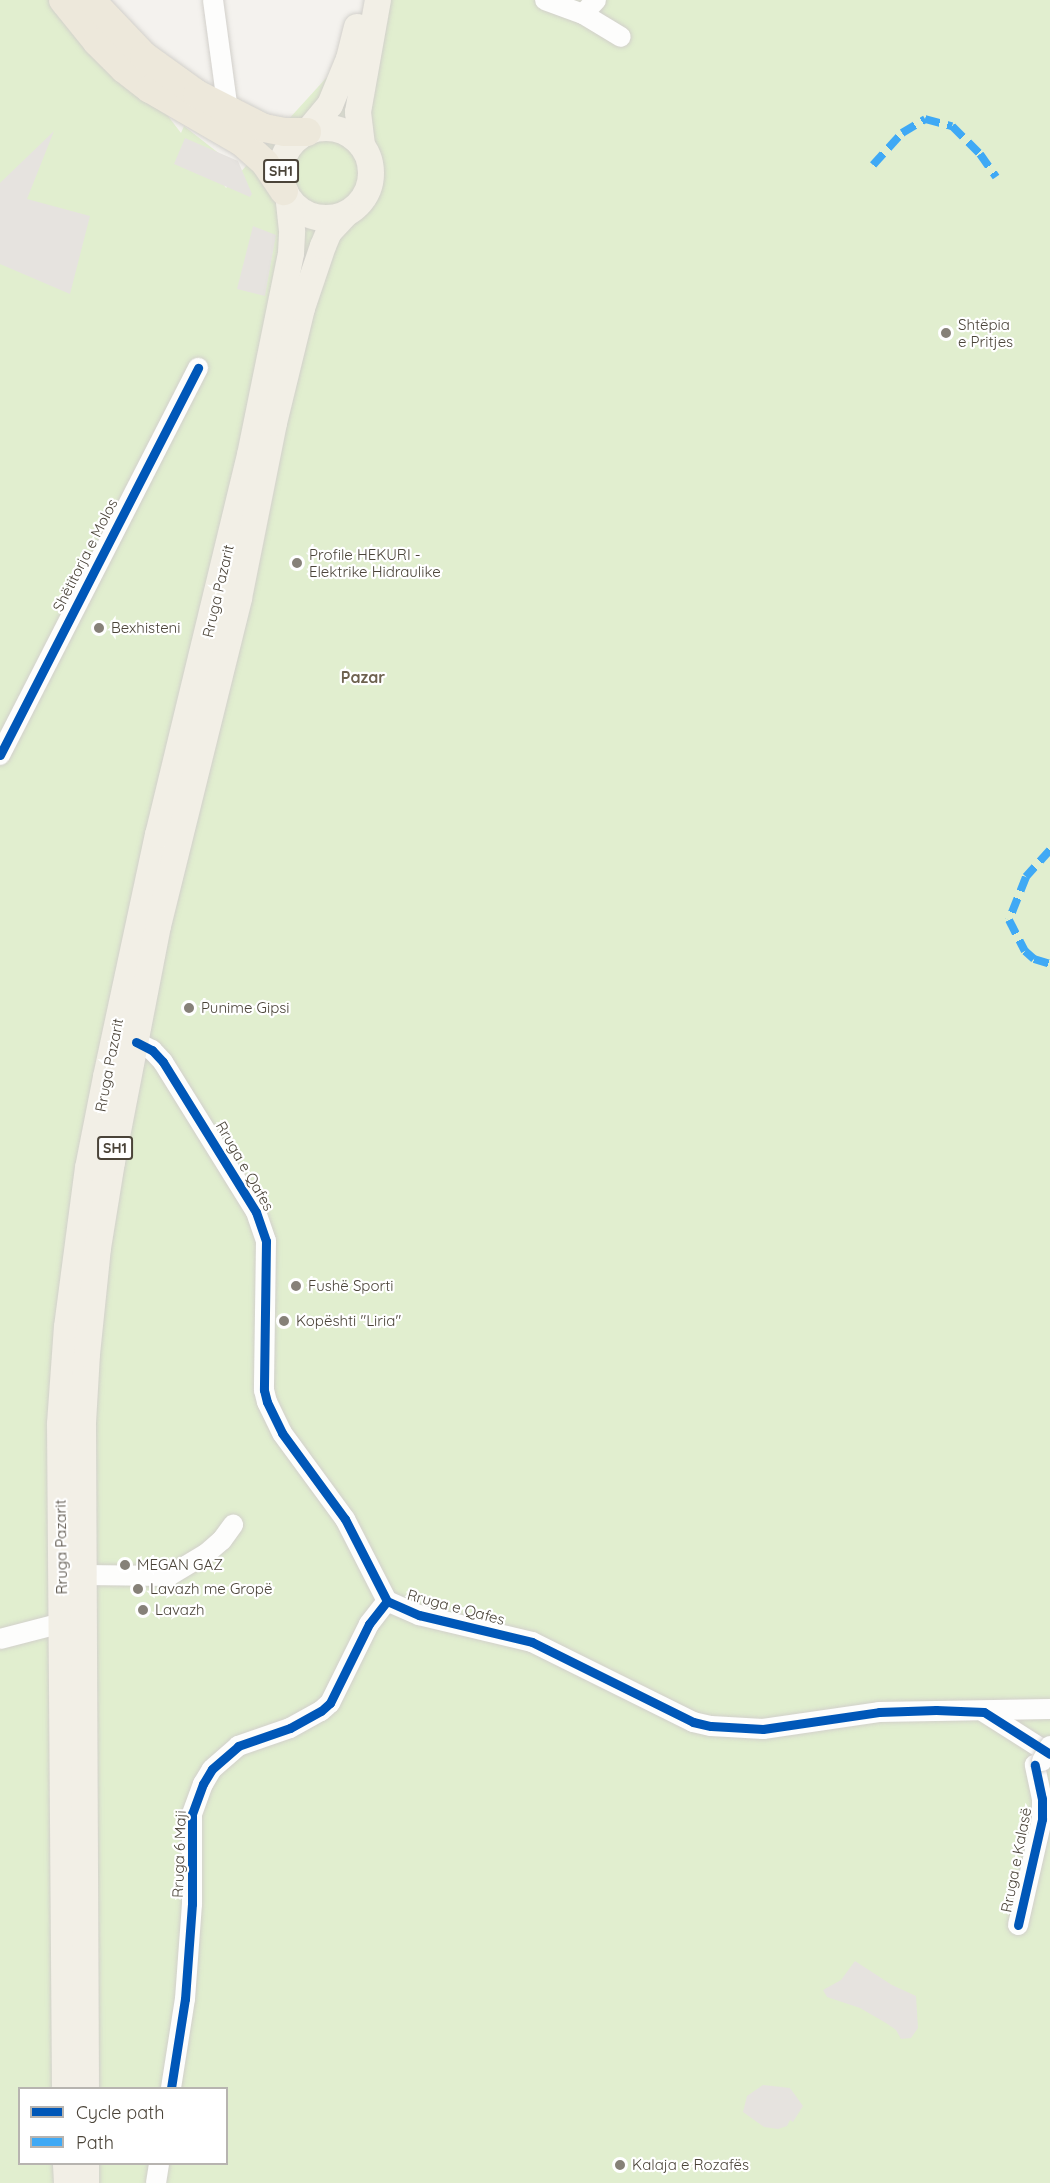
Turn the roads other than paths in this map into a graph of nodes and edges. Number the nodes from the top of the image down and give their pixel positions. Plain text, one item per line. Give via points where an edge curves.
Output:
1 (63, 0) edge
2 (91, 0) edge
3 (213, 0) edge
4 (362, 0) edge
5 (378, 0) edge
6 (545, 0) edge
7 (590, 7) edge
8 (621, 37) dead end
9 (224, 120) junction
10 (307, 131) junction
11 (362, 145) junction
12 (287, 196) junction
13 (345, 215) junction
14 (198, 368) dead end
15 (0, 756) edge
16 (136, 1042) junction
17 (233, 1524) dead end
18 (84, 1575) junction
19 (387, 1601) junction
20 (62, 1623) junction
21 (0, 1639) edge
22 (1050, 1709) edge
23 (984, 1712) junction
24 (1044, 1756) edge
25 (1018, 1925) dead end
26 (65, 2087) edge
27 (86, 2087) edge
28 (171, 2087) edge
29 (66, 2165) edge
30 (86, 2165) edge
31 (159, 2165) edge
32 (67, 2183) edge
33 (86, 2183) edge
34 (156, 2183) edge

1 - 9 highway via 97,42 150,89
2 - 9 highway via 144,56 197,94
3 - 9 street
4 - 10 main road, SH1 via 350,59 330,105
5 - 11 main road, SH1 via 358,112
6 - 7 street
7 - 8 street
9 - 10 highway via 285,132
9 - 12 highway via 259,157
10 - 11 main road via 327,127 346,132
10 - 12 main road, SH1 via 295,139 283,156 280,175
11 - 13 main road, SH1 via 370,160 372,176 368,192
12 - 13 main road, SH1 via 305,214 325,219
12 - 20 main road, Rruga Pazarit / SH1 via 291,253 250,455 158,835 88,1168 67,1327 61,1414
13 - 16 main road, Rruga Pazarit / SH1 via 329,232 302,308 239,598 158,926
14 - 15 street, Shëtitorja e Molos
16 - 18 main road, Rruga Pazarit / SH1 via 104,1215 87,1354 83,1424
16 - 19 street, Rruga e Qafes via 152,1050 163,1062 256,1212 266,1251 267,1402 282,1433 345,1519
17 - 18 street, Rruga Pazarit via 207,1553 170,1576
18 - 27 main road, Rruga Pazarit / SH1
19 - 23 street, Rruga e Qafes via 419,1615 532,1642 693,1722 711,1726 762,1729 879,1712
19 - 28 street, Rruga 6 Maji via 369,1624 330,1703 321,1712 290,1728 238,1746 212,1769 203,1784 192,1814 192,1904 185,1999
20 - 21 street
20 - 26 main road, Rruga Pazarit / SH1
22 - 23 street, Rruga e Qafes
23 - 24 street
24 - 25 street, Rruga e Kalasë via 1042,1819
29 - 32 main road
30 - 33 main road
31 - 34 street

